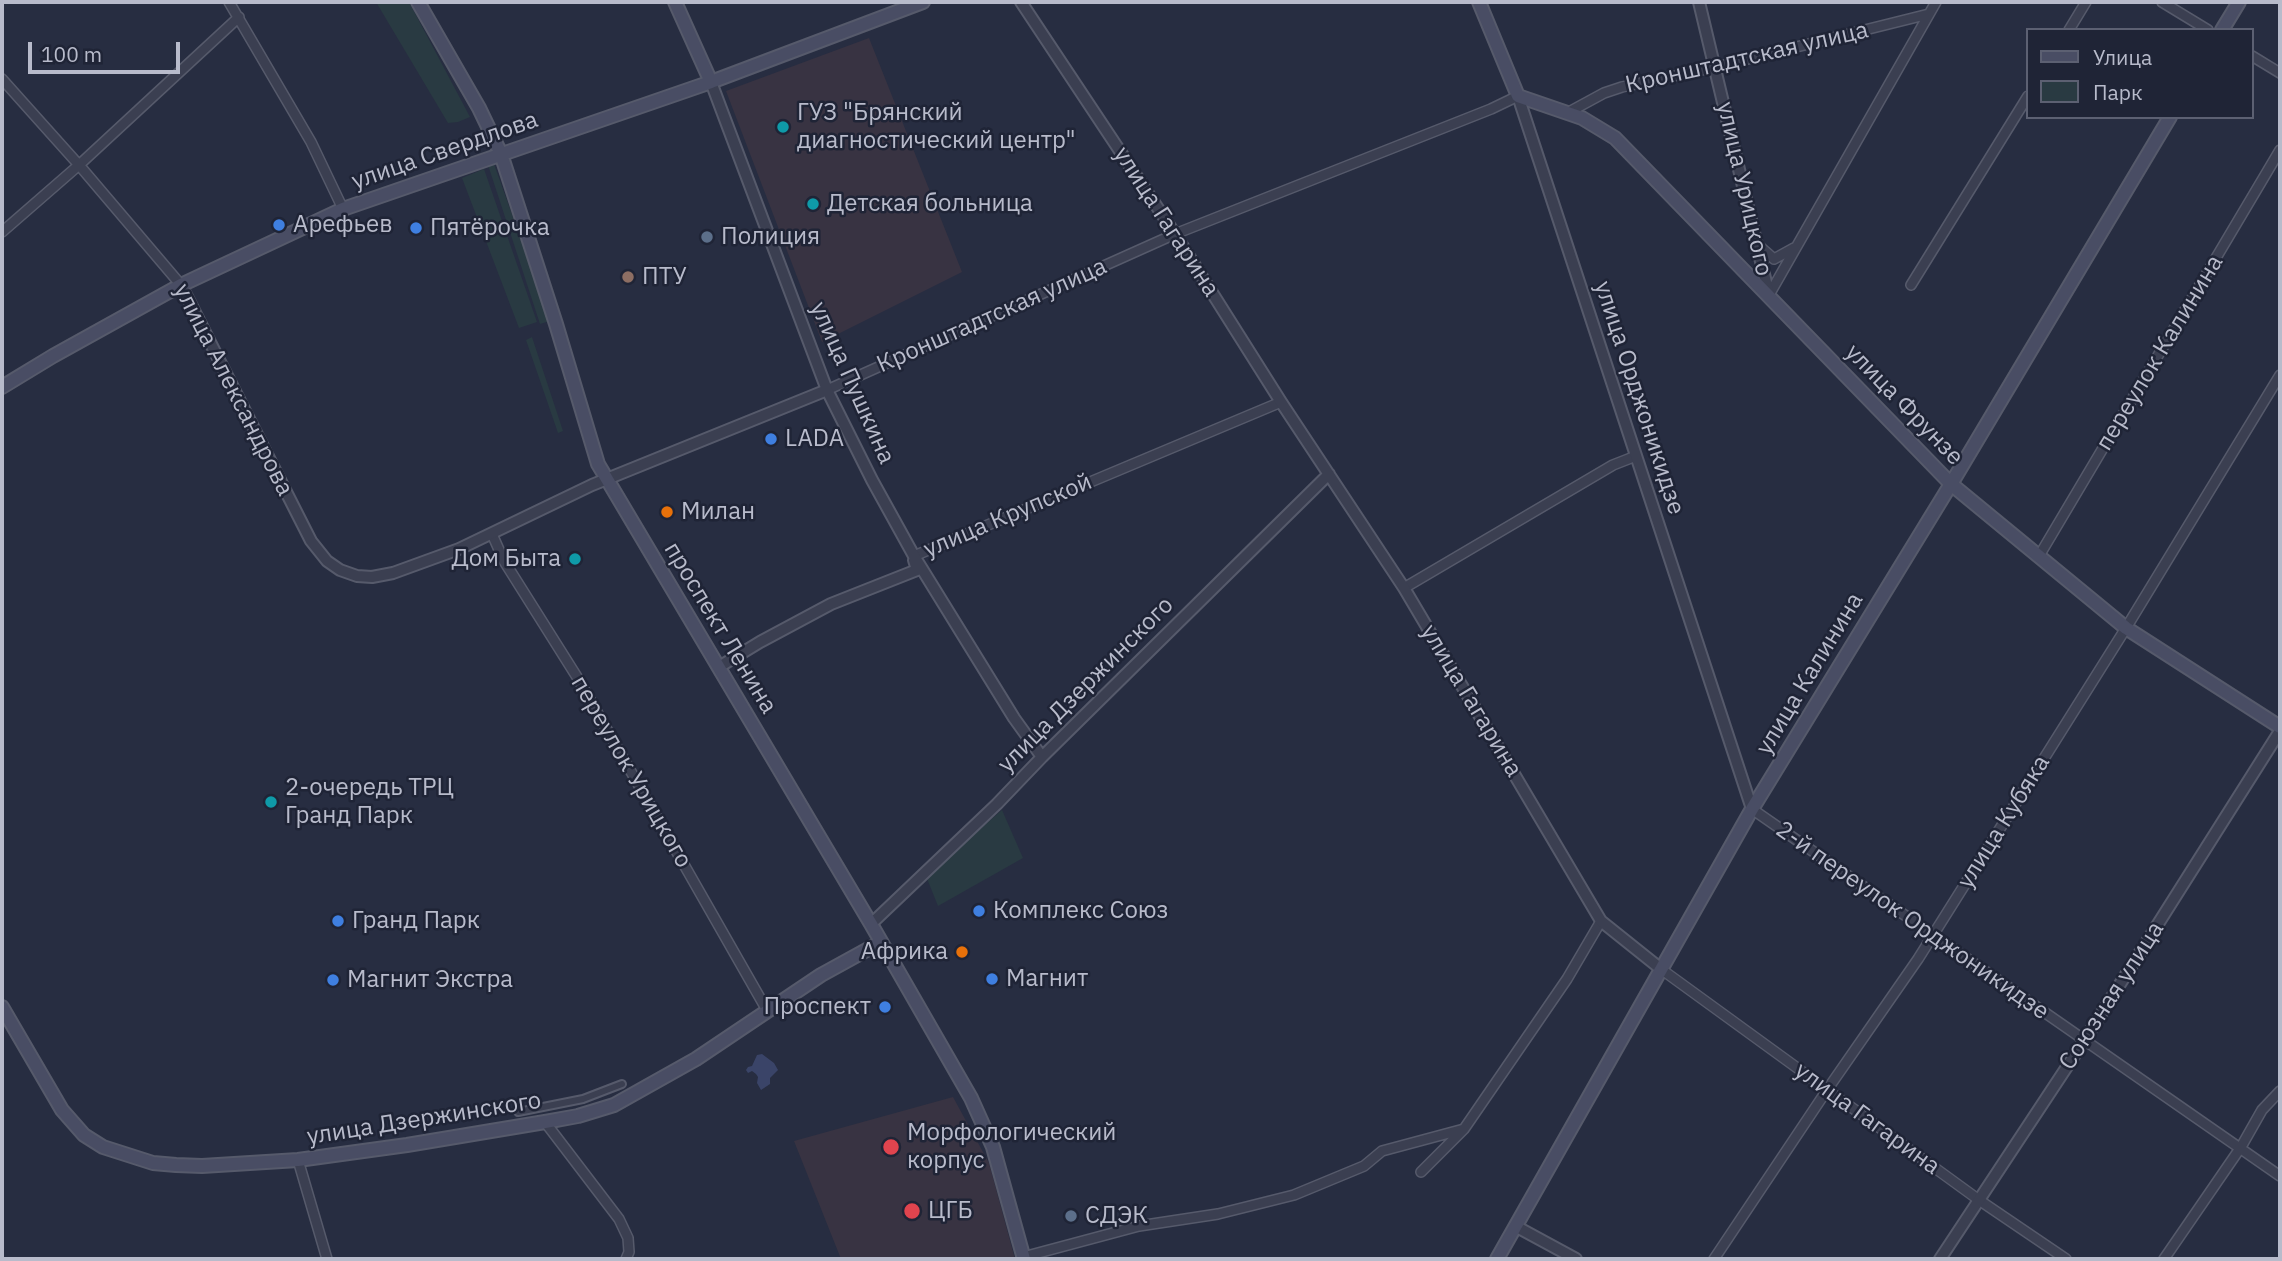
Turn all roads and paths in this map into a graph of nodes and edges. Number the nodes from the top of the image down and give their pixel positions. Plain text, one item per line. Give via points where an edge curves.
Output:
1 (229, 2) edge
2 (418, 2) edge
3 (675, 2) edge
4 (923, 2) edge
5 (1021, 2) edge
6 (1479, 2) edge
7 (1699, 2) edge
8 (1936, 2) edge
9 (2086, 2) edge
10 (2162, 2) edge
11 (2239, 2) edge
12 (1929, 13) junction
13 (239, 17) junction
14 (2070, 28) edge
15 (2205, 28) edge
16 (2223, 28) edge
17 (2254, 57) edge
18 (1716, 66) junction
19 (2280, 73) edge
20 (2, 79) edge
21 (711, 82) junction
22 (1518, 96) junction
23 (2026, 99) edge
24 (1569, 112) junction
25 (2169, 119) edge
26 (2280, 150) edge
27 (501, 154) junction
28 (79, 165) junction
29 (343, 209) junction
30 (2, 232) edge
31 (1175, 234) junction
32 (1758, 245) junction
33 (1796, 247) junction
34 (181, 285) junction
35 (1912, 285) dead end
36 (1769, 295) junction
37 (2280, 375) edge
38 (2, 387) edge
39 (827, 390) junction
40 (1281, 402) junction
41 (1636, 456) junction
42 (1329, 474) junction
43 (605, 480) junction
44 (1951, 484) junction
45 (492, 534) junction
46 (914, 556) junction
47 (2039, 556) junction
48 (350, 574) joint
49 (1404, 589) junction
50 (2126, 628) junction
51 (719, 667) junction
52 (2280, 729) edge
53 (1042, 757) junction
54 (1752, 809) junction
55 (1601, 921) junction
56 (871, 923) junction
57 (1932, 935) junction
58 (881, 942) junction
59 (1661, 969) junction
60 (2, 1007) edge
61 (768, 1012) junction
62 (2084, 1041) junction
63 (622, 1084) dead end
64 (1826, 1090) junction
65 (2280, 1091) edge
66 (517, 1112) dead end
67 (545, 1122) junction
68 (1464, 1129) junction
69 (2241, 1147) junction
70 (298, 1160) junction
71 (1421, 1172) dead end
72 (2280, 1176) edge
73 (1979, 1200) junction
74 (1517, 1227) junction
75 (1024, 1258) edge
76 (327, 1259) edge
77 (626, 1259) edge
78 (1497, 1259) edge
79 (1576, 1259) edge
80 (1714, 1259) edge
81 (1940, 1259) edge
82 (2066, 1259) edge
83 (2164, 1259) edge

1 - 13 street
2 - 27 main road, проспект Ленина
3 - 21 main road, улица Пушкина
4 - 21 main road, улица Свердлова
5 - 31 street, улица Гагарина
6 - 22 main road, улица Орджоникидзе
7 - 18 street, улица Урицкого
8 - 12 street
9 - 14 street
10 - 15 street
11 - 16 main road
12 - 18 street, Кронштадтская улица
12 - 33 street
13 - 28 street
13 - 29 street via 311,142
17 - 19 street
18 - 24 street, Кронштадтская улица via 1622,87
18 - 32 street, улица Урицкого
20 - 28 street, улица Александрова
21 - 27 main road, улица Свердлова
21 - 39 street, улица Пушкина
22 - 24 main road, улица Фрунзе
22 - 31 street, Кронштадтская улица
22 - 41 street, улица Орджоникидзе
23 - 35 street
24 - 36 main road, улица Фрунзе via 1615,138
25 - 44 main road, улица Калинина
26 - 47 street, переулок Калинина
27 - 29 main road, улица Свердлова
27 - 43 main road, проспект Ленина
28 - 30 street
28 - 34 street, улица Александрова
29 - 34 main road, улица Свердлова
31 - 39 street, Кронштадтская улица
31 - 40 street, улица Гагарина
32 - 33 street via 1774,259
32 - 36 street, улица Урицкого
33 - 36 street
34 - 38 main road, улица Свердлова
34 - 48 street, улица Александрова via 311,541 327,561
36 - 44 main road, улица Фрунзе
37 - 50 street, улица Кубяка
39 - 43 street, Кронштадтская улица
39 - 46 street, улица Пушкина
40 - 42 street, улица Гагарина
40 - 46 street, улица Крупской
41 - 49 street via 1613,465
41 - 54 street, улица Орджоникидзе
42 - 49 street, улица Гагарина
42 - 53 street, улица Дзержинского
43 - 45 street, Кронштадтская улица
43 - 51 main road, проспект Ленина
44 - 47 main road, улица Фрунзе
44 - 54 main road, улица Калинина
45 - 48 street, Кронштадтская улица via 393,573 366,578
45 - 61 street, переулок Урицкого
46 - 51 street, улица Крупской via 917,570 831,604
46 - 53 street, улица Пушкина
47 - 50 main road, улица Фрунзе
49 - 55 street, улица Гагарина
50 - 52 main road, улица Фрунзе
50 - 57 street, улица Кубяка
51 - 56 main road, проспект Ленина
52 - 62 street, Союзная улица
53 - 56 street, улица Дзержинского
54 - 57 street, 2-й переулок Орджоникидзе
54 - 59 main road, улица Калинина
55 - 59 street, улица Гагарина
55 - 68 street via 1567,979
56 - 58 main road, проспект Ленина
57 - 62 street, 2-й переулок Орджоникидзе
57 - 64 street, улица Кубяка
58 - 61 main road, улица Дзержинского via 821,975
58 - 75 main road, проспект Ленина via 989,1135
59 - 64 street, улица Гагарина
59 - 74 main road, улица Калинина
60 - 70 main road, улица Дзержинского via 62,1110 84,1135 103,1147 153,1163 176,1165
61 - 67 main road, улица Дзержинского via 625,1100
62 - 69 street, 2-й переулок Орджоникидзе
62 - 73 street, Союзная улица
63 - 66 street
64 - 73 street, улица Гагарина
64 - 80 street, улица Кубяка
65 - 69 street via 2262,1110
67 - 70 main road, улица Дзержинского
67 - 77 street via 619,1219 628,1238
68 - 71 street
68 - 75 street via 1382,1151 1364,1166 1294,1195 1218,1214 1139,1226
69 - 72 street, 2-й переулок Орджоникидзе
69 - 83 street
70 - 76 street
73 - 81 street, Союзная улица
73 - 82 street, улица Гагарина
74 - 78 main road, улица Калинина
74 - 79 street

